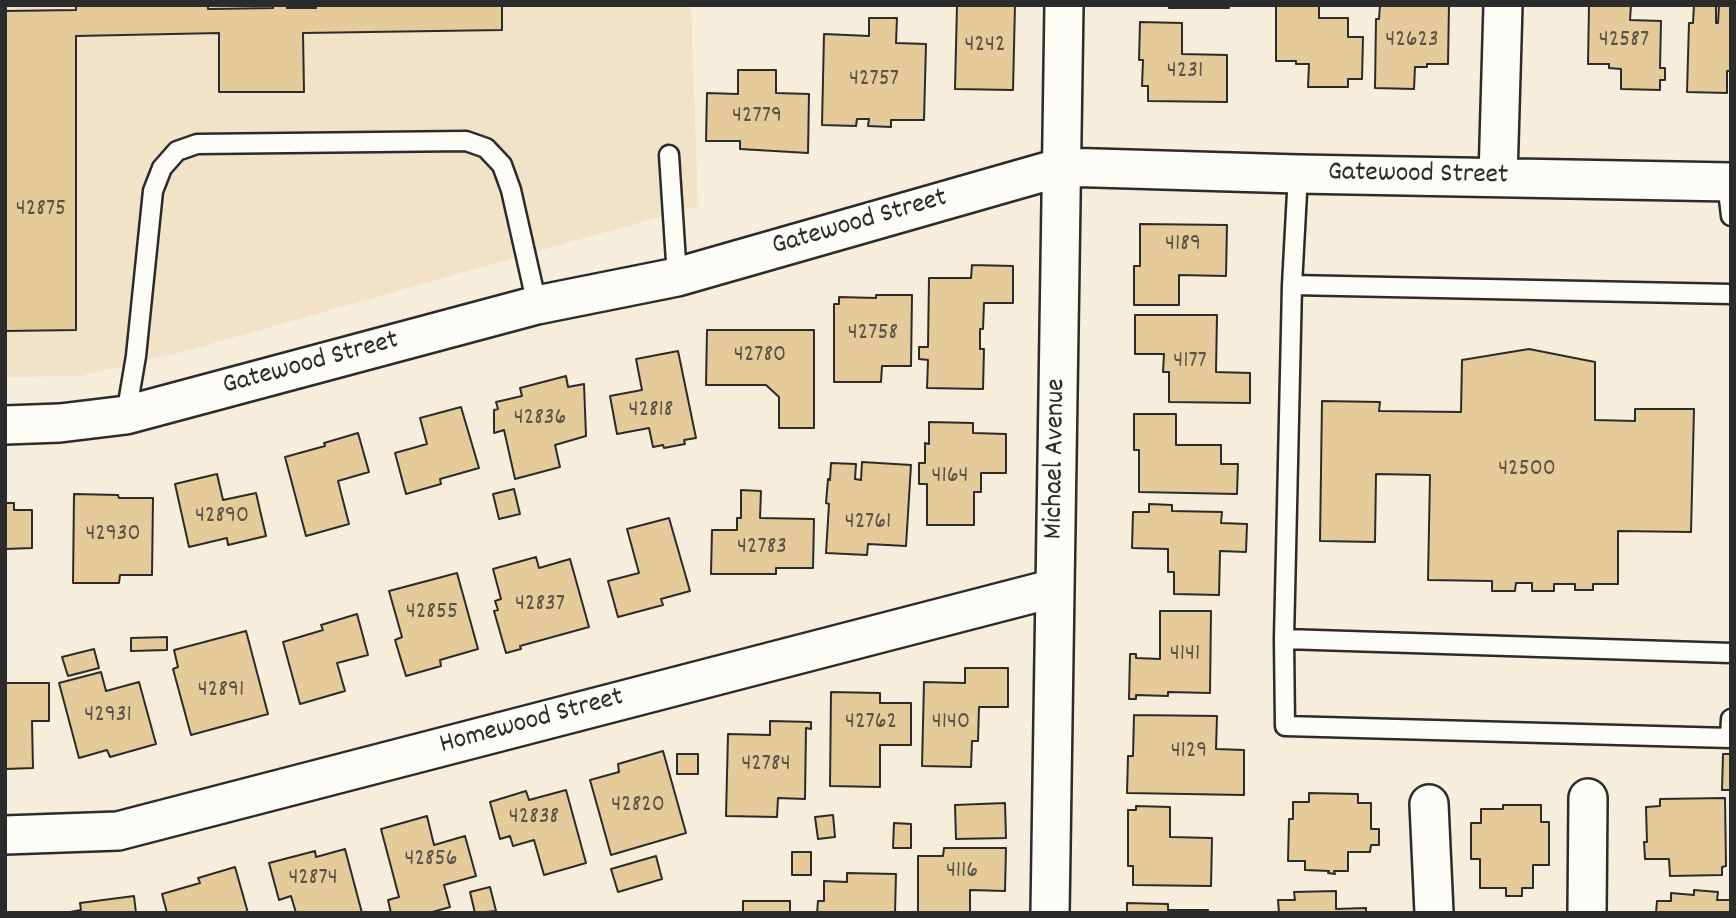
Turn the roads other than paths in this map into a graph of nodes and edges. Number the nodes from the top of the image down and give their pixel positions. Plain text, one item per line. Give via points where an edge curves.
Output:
1 (1064, 5) edge
2 (1503, 5) edge
3 (669, 155) dead end
4 (1062, 167) junction
5 (1298, 174) junction
6 (1498, 177) junction
7 (1730, 194) edge
8 (677, 276) junction
9 (1292, 285) junction
10 (1731, 294) edge
11 (537, 304) junction
12 (125, 415) junction
13 (5, 425) edge
14 (1055, 588) junction
15 (1284, 639) junction
16 (1731, 653) edge
17 (1731, 719) edge
18 (1588, 798) dead end
19 (1429, 804) dead end
20 (5, 835) edge
21 (1050, 913) edge
22 (1434, 913) edge
23 (1587, 913) edge

1 - 4 street, Michael Avenue
2 - 6 street
3 - 8 lane
4 - 5 street, Gatewood Street
4 - 8 street, Gatewood Street
4 - 14 street, Michael Avenue
5 - 6 street, Gatewood Street
5 - 9 lane
6 - 7 street, Gatewood Street
8 - 11 street, Gatewood Street
9 - 10 lane
9 - 15 lane
11 - 12 street, Gatewood Street
11 - 12 lane via 511,190 502,165 486,148 466,141 197,145 177,151 162,168 153,191 136,356
12 - 13 street, Gatewood Street
14 - 20 street, Homewood Street via 118,831
14 - 21 street, Michael Avenue
15 - 16 lane
15 - 17 lane via 1284,726 1730,738
18 - 23 street
19 - 22 street

